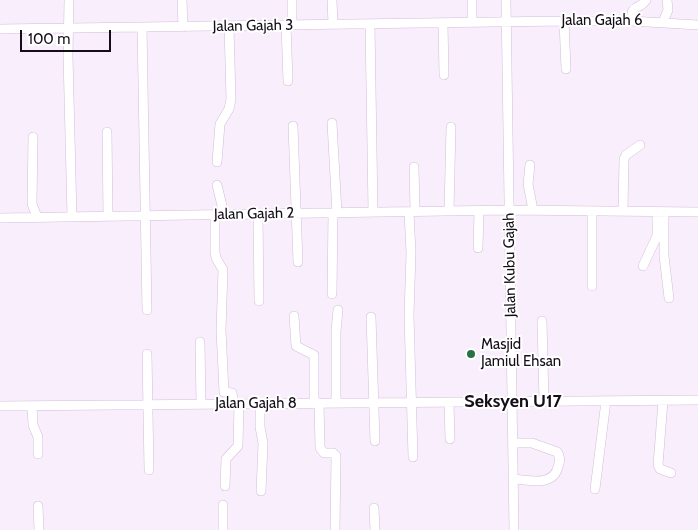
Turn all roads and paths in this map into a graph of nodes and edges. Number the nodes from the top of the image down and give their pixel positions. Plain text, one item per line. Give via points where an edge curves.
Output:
1 (69, 0) edge
2 (182, 0) edge
3 (292, 0) edge
4 (332, 0) edge
5 (472, 0) edge
6 (506, 0) edge
7 (646, 0) edge
8 (667, 0) edge
9 (564, 21) junction
10 (631, 21) junction
11 (472, 22) junction
12 (507, 22) junction
13 (663, 22) junction
14 (443, 23) junction
15 (333, 24) junction
16 (370, 24) junction
17 (289, 25) junction
18 (698, 25) edge
19 (229, 26) junction
20 (142, 27) junction
21 (183, 27) junction
22 (69, 28) junction
23 (0, 30) edge
24 (566, 69) dead end
25 (444, 75) dead end
26 (288, 81) dead end
27 (332, 123) dead end
28 (293, 126) dead end
29 (451, 127) dead end
30 (107, 132) dead end
31 (33, 137) dead end
32 (640, 145) dead end
33 (217, 162) dead end
34 (530, 165) dead end
35 (414, 167) dead end
36 (216, 185) dead end
37 (478, 210) junction
38 (509, 210) junction
39 (533, 210) junction
40 (592, 210) junction
41 (412, 211) junction
42 (449, 211) junction
43 (623, 211) junction
44 (373, 212) junction
45 (661, 212) junction
46 (698, 212) edge
47 (296, 213) junction
48 (335, 213) junction
49 (220, 214) junction
50 (258, 214) junction
51 (108, 216) junction
52 (146, 216) junction
53 (37, 217) junction
54 (72, 217) junction
55 (0, 218) edge
56 (478, 248) dead end
57 (298, 262) dead end
58 (643, 266) dead end
59 (592, 286) dead end
60 (332, 294) dead end
61 (669, 298) dead end
62 (259, 301) dead end
63 (147, 310) dead end
64 (338, 310) dead end
65 (294, 316) dead end
66 (371, 316) dead end
67 (542, 321) dead end
68 (200, 342) dead end
69 (147, 354) dead end
70 (698, 400) edge
71 (606, 401) junction
72 (663, 401) junction
73 (449, 402) junction
74 (512, 402) junction
75 (544, 402) junction
76 (317, 403) junction
77 (336, 403) junction
78 (374, 403) junction
79 (412, 403) junction
80 (201, 404) junction
81 (232, 404) junction
82 (260, 404) junction
83 (147, 405) junction
84 (0, 406) edge
85 (32, 406) junction
86 (450, 438) dead end
87 (375, 441) dead end
88 (513, 443) junction
89 (38, 454) dead end
90 (413, 457) dead end
91 (148, 470) dead end
92 (671, 473) dead end
93 (513, 479) junction
94 (225, 486) dead end
95 (595, 489) dead end
96 (261, 491) dead end
97 (38, 506) dead end
98 (223, 506) dead end
99 (374, 508) dead end
100 (38, 530) edge
101 (223, 530) edge
102 (336, 530) edge
103 (375, 530) edge
104 (514, 530) edge

1 - 22 street
2 - 21 street
3 - 17 street
4 - 15 street
5 - 11 street
6 - 12 street, Jalan Kubu Gajah
7 - 10 street via 631,11
8 - 13 street via 668,10
9 - 10 street, Jalan Gajah 6
9 - 12 street, Jalan Gajah 6
9 - 24 street
10 - 13 street, Jalan Gajah 6
11 - 12 street, Jalan Gajah 3
11 - 14 street, Jalan Gajah 3
12 - 38 street, Jalan Kubu Gajah
13 - 18 street, Jalan Gajah 6
14 - 16 street, Jalan Gajah 3
14 - 25 street
15 - 16 street, Jalan Gajah 3
15 - 17 street, Jalan Gajah 3
16 - 44 street
17 - 19 street, Jalan Gajah 3
17 - 26 street
19 - 21 street, Jalan Gajah 3
19 - 33 street via 231,99 220,124
20 - 21 street, Jalan Gajah 3
20 - 22 street, Jalan Gajah 3
20 - 52 street
22 - 23 street, Jalan Gajah 3
22 - 54 street
27 - 48 street
28 - 47 street
29 - 42 street
30 - 51 street
31 - 53 street via 32,204
32 - 43 street via 624,159
34 - 39 street via 528,184
35 - 41 street
36 - 49 street
37 - 38 street, Jalan Gajah 2
37 - 42 street, Jalan Gajah 2
37 - 56 street
38 - 39 street, Jalan Gajah 2
38 - 74 street, Jalan Kubu Gajah
39 - 40 street, Jalan Gajah 2
40 - 43 street, Jalan Gajah 2
40 - 59 street
41 - 42 street, Jalan Gajah 2
41 - 44 street, Jalan Gajah 2
41 - 79 street via 409,315
43 - 45 street, Jalan Gajah 2
44 - 48 street, Jalan Gajah 2
45 - 46 street, Jalan Gajah 2
45 - 58 street via 656,236
45 - 61 street
47 - 48 street, Jalan Gajah 2
47 - 50 street, Jalan Gajah 2
47 - 57 street
48 - 60 street
49 - 50 street, Jalan Gajah 2
49 - 52 street, Jalan Gajah 2
49 - 81 street via 215,252 223,270 224,392
50 - 62 street
51 - 52 street, Jalan Gajah 2
51 - 54 street, Jalan Gajah 2
52 - 63 street
53 - 54 street, Jalan Gajah 2
53 - 55 street, Jalan Gajah 2
64 - 77 street
65 - 76 street via 296,346 314,355
66 - 78 street
67 - 75 street
68 - 80 street
69 - 83 street
70 - 72 street, Jalan Gajah 8
71 - 72 street, Jalan Gajah 8
71 - 75 street, Jalan Gajah 8
71 - 95 street
72 - 92 street via 658,465
73 - 74 street, Jalan Gajah 8
73 - 79 street, Jalan Gajah 8
73 - 86 street
74 - 75 street, Jalan Gajah 8
74 - 88 street, Jalan Kubu Gajah
76 - 77 street, Jalan Gajah 8
76 - 82 street, Jalan Gajah 8
76 - 102 street via 320,448 324,453 336,456
77 - 78 street, Jalan Gajah 8
78 - 79 street, Jalan Gajah 8
78 - 87 street
79 - 90 street
80 - 81 street, Jalan Gajah 8
80 - 83 street, Jalan Gajah 8
81 - 82 street, Jalan Gajah 8
81 - 94 street via 238,446 226,458
82 - 96 street via 263,442
83 - 85 street, Jalan Gajah 8
83 - 91 street
84 - 85 street, Jalan Gajah 8
85 - 89 street
88 - 93 street, Jalan Kubu Gajah
88 - 93 street via 536,444 559,455 556,473 549,480
93 - 104 street, Jalan Kubu Gajah
97 - 100 street
98 - 101 street
99 - 103 street

